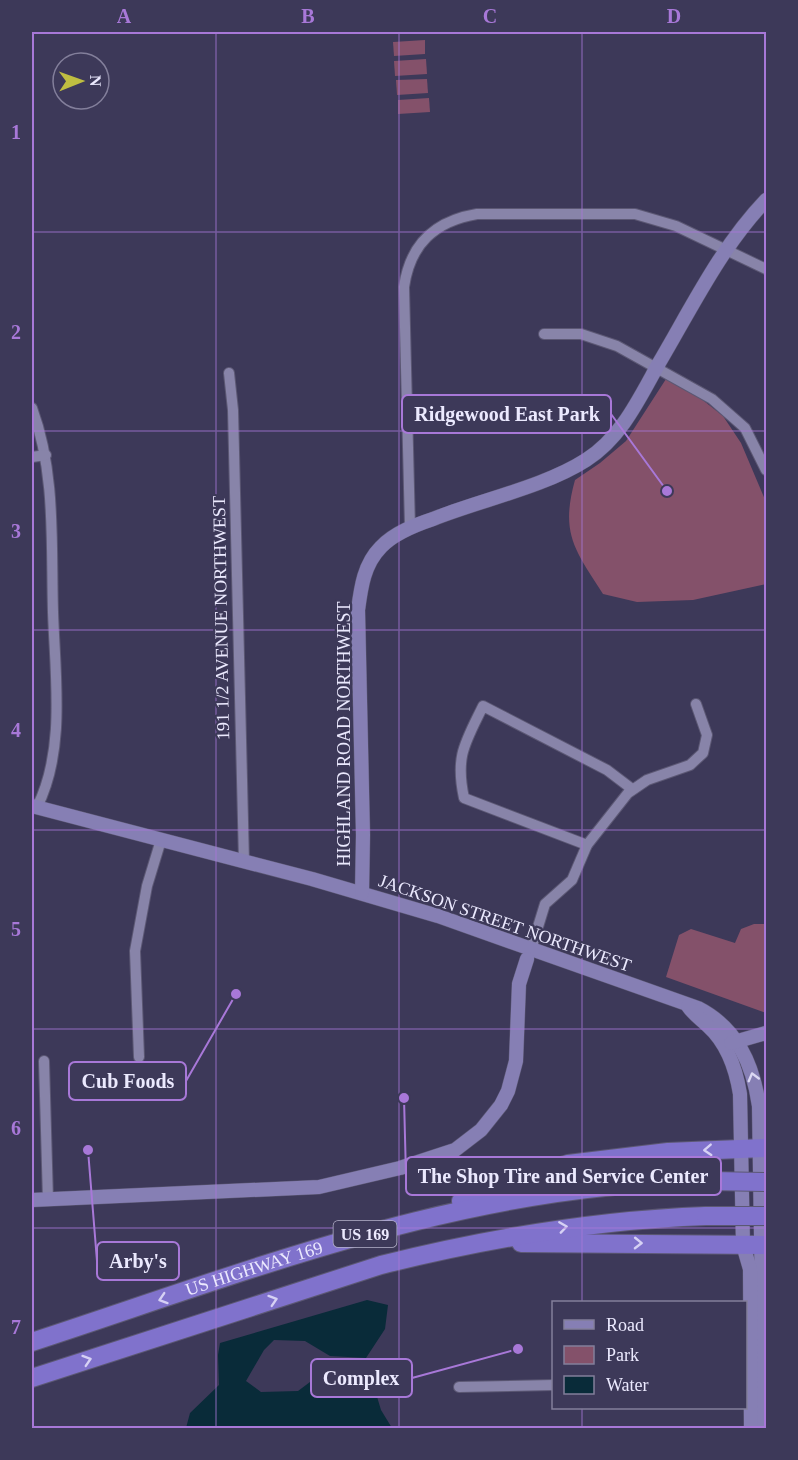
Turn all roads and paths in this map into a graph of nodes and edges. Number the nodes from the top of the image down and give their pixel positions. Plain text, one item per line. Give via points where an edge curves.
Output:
1 (766, 200) edge
2 (726, 249) junction
3 (766, 269) edge
4 (543, 334) dead end
5 (657, 367) junction
6 (229, 373) dead end
7 (32, 408) edge
8 (46, 455) junction
9 (32, 457) edge
10 (766, 470) edge
11 (410, 528) junction
12 (696, 704) dead end
13 (632, 789) junction
14 (34, 807) edge
15 (161, 840) junction
16 (587, 846) junction
17 (244, 862) junction
18 (362, 893) junction
19 (529, 954) junction
20 (766, 1033) edge
21 (731, 1043) junction
22 (139, 1057) dead end
23 (44, 1061) dead end
24 (756, 1148) edge
25 (763, 1180) edge
26 (32, 1200) edge
27 (48, 1200) junction
28 (427, 1216) junction
29 (766, 1216) edge
30 (756, 1245) edge
31 (433, 1252) junction
32 (32, 1342) edge
33 (32, 1378) edge
34 (759, 1378) edge
35 (552, 1384) edge
36 (459, 1387) dead end
37 (751, 1428) edge
38 (764, 1428) edge

1 - 2 street, HIGHLAND ROAD NORTHWEST
2 - 3 street
2 - 5 street, HIGHLAND ROAD NORTHWEST
2 - 11 street via 648,216 492,213 465,216 431,231 416,249 405,276 403,301
4 - 5 street via 593,337
5 - 10 street via 735,417 753,440
5 - 11 street, HIGHLAND ROAD NORTHWEST via 622,426 585,461 555,476
6 - 17 street, 191 1/2 AVENUE NORTHWEST
7 - 8 street
8 - 9 street
8 - 14 street via 55,730 48,780
11 - 18 street, HIGHLAND ROAD NORTHWEST via 392,538 373,557 360,595
12 - 13 street via 707,735 703,753 690,765
13 - 16 street
13 - 16 street via 607,770 483,706 462,751 459,772 465,798
14 - 15 street, JACKSON STREET NORTHWEST
15 - 17 street, JACKSON STREET NORTHWEST
15 - 22 street via 147,886 135,951
16 - 19 street via 578,872 545,904
17 - 18 street, JACKSON STREET NORTHWEST
18 - 19 street, JACKSON STREET NORTHWEST via 438,916
19 - 21 street, JACKSON STREET NORTHWEST via 698,1008 712,1016
19 - 27 street via 519,984 516,1061 508,1091 482,1130 455,1150 410,1166 319,1187
20 - 21 street
21 - 24 street, JACKSON STREET NORTHWEST via 754,1080 759,1106
23 - 27 street
24 - 25 street, JACKSON STREET NORTHWEST
24 -> 28 highway via 668,1152 568,1164 507,1182
24 - 30 street, JACKSON STREET NORTHWEST via 741,1178
25 - 28 highway, US HIGHWAY 169 / US 169, bridge via 646,1182 567,1190
25 - 30 street, JACKSON STREET NORTHWEST
26 - 27 street
28 -> 32 highway, US HIGHWAY 169 / US 169
31 -> 29 highway, US HIGHWAY 169 / US 169, bridge via 570,1226 706,1216
31 -> 30 highway via 524,1243
30 - 34 street via 750,1269
33 -> 31 highway, US HIGHWAY 169 / US 169
34 - 37 street
34 - 38 street
35 - 36 street

